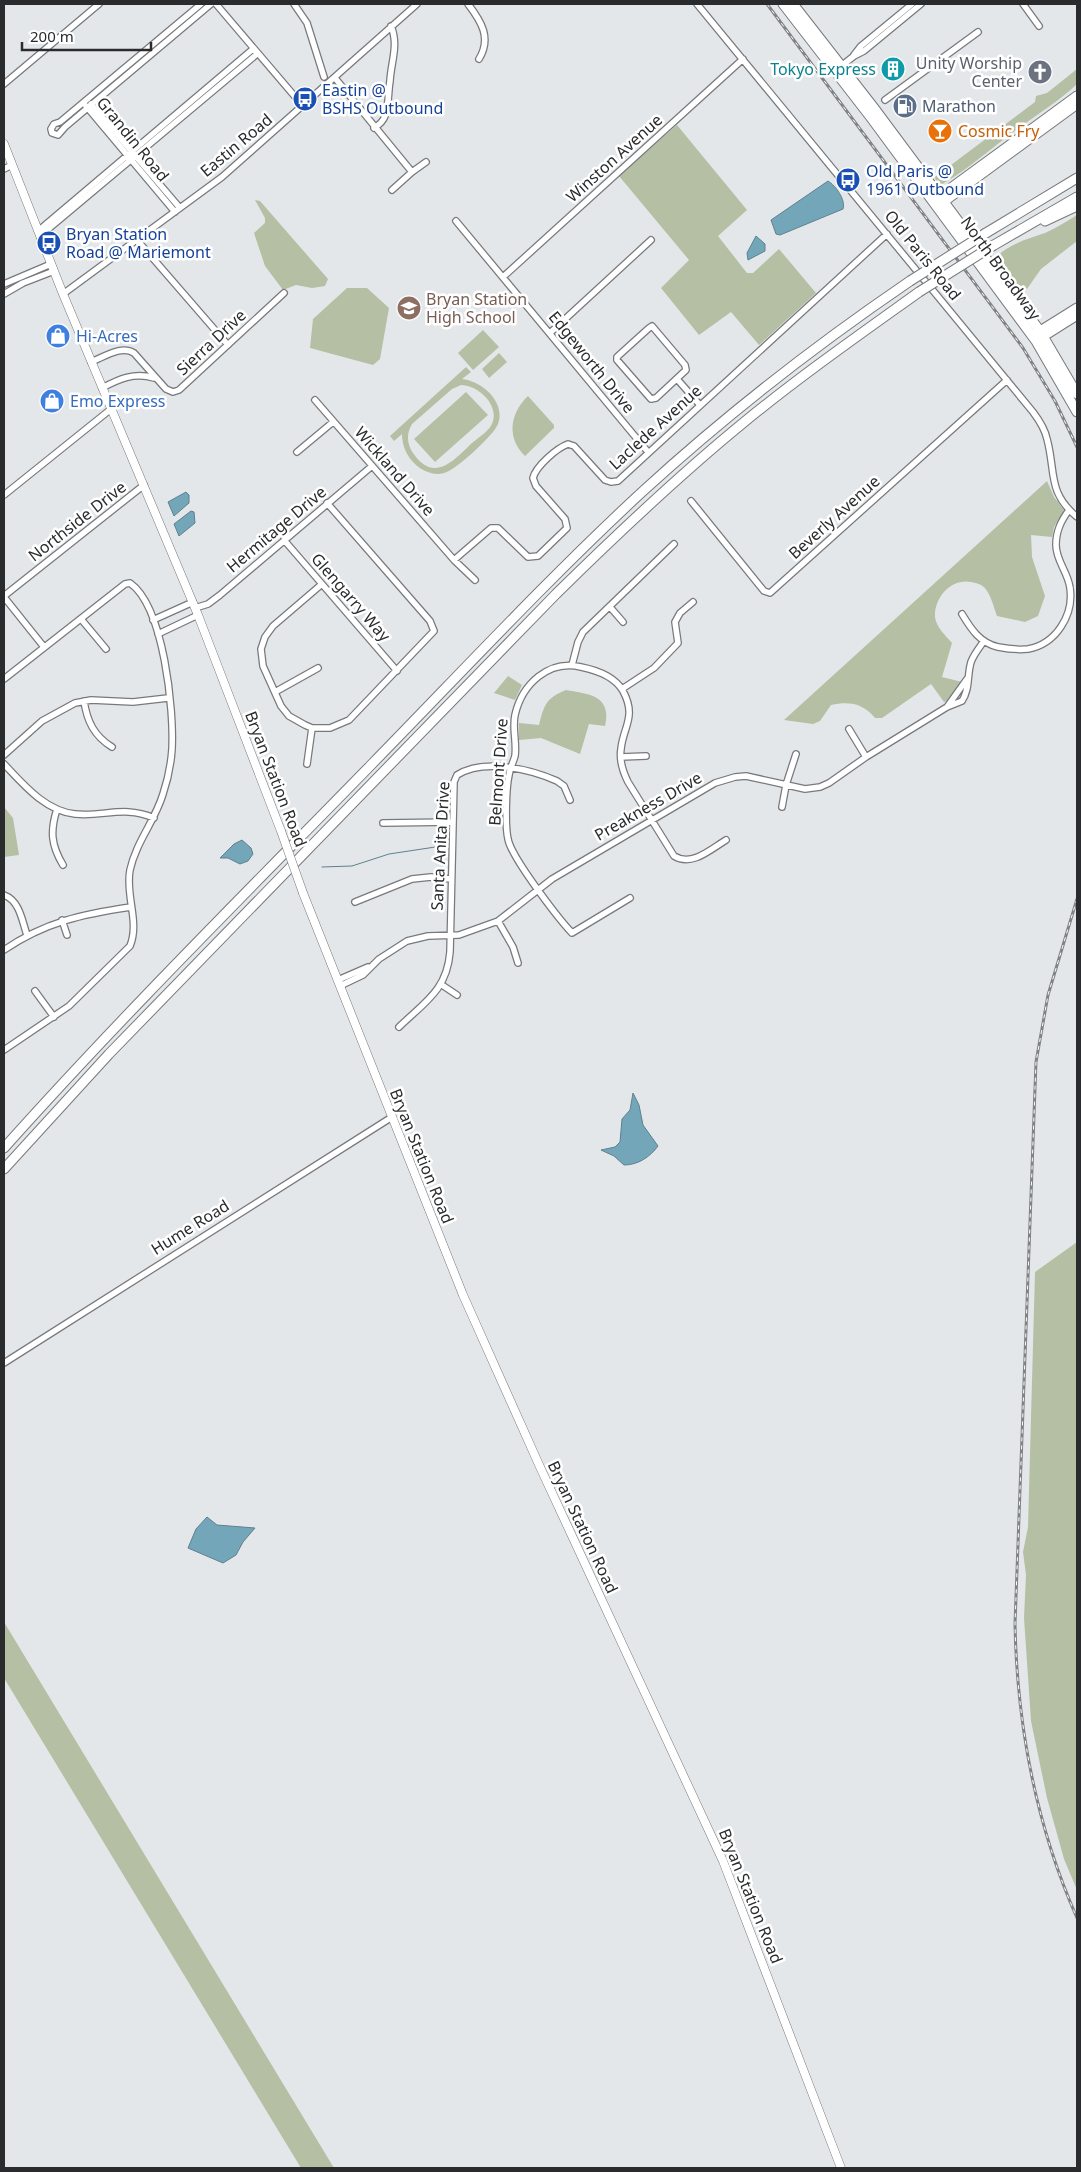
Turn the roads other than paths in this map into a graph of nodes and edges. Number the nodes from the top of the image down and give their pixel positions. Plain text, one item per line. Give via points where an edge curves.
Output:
1 (99, 4) edge
2 (201, 4) edge
3 (211, 4) edge
4 (216, 4) edge
5 (294, 4) edge
6 (417, 4) edge
7 (468, 4) edge
8 (697, 4) edge
9 (784, 4) edge
10 (793, 4) edge
11 (912, 4) edge
12 (921, 4) edge
13 (1023, 4) edge
14 (392, 26) junction
15 (1039, 26) dead end
16 (978, 32) dead end
17 (255, 51) junction
18 (854, 56) junction
19 (479, 59) dead end
20 (743, 59) junction
21 (838, 68) junction
22 (324, 77) dead end
23 (334, 78) junction
24 (4, 84) edge
25 (202, 92) junction
26 (1077, 96) edge
27 (207, 97) junction
28 (885, 100) dead end
29 (85, 101) junction
30 (1077, 104) edge
31 (90, 106) junction
32 (303, 106) junction
33 (374, 128) junction
34 (4, 144) edge
35 (132, 156) junction
36 (426, 162) dead end
37 (12, 165) junction
38 (4, 169) edge
39 (412, 172) junction
40 (1077, 178) edge
41 (392, 190) dead end
42 (1077, 197) edge
43 (938, 201) junction
44 (1077, 206) edge
45 (178, 210) junction
46 (456, 221) dead end
47 (39, 234) junction
48 (887, 234) junction
49 (1008, 237) junction
50 (137, 240) junction
51 (651, 240) dead end
52 (52, 268) junction
53 (503, 276) junction
54 (4, 284) edge
55 (284, 293) dead end
56 (4, 294) edge
57 (63, 294) junction
58 (1077, 308) edge
59 (1077, 315) edge
60 (551, 332) junction
61 (1038, 336) junction
62 (228, 345) junction
63 (91, 362) junction
64 (154, 378) junction
65 (677, 380) junction
66 (1007, 380) junction
67 (102, 388) junction
68 (1077, 394) edge
69 (315, 400) dead end
70 (699, 404) junction
71 (111, 409) junction
72 (1077, 412) edge
73 (334, 422) junction
74 (297, 452) dead end
75 (648, 452) junction
76 (372, 466) junction
77 (144, 485) junction
78 (4, 495) edge
79 (691, 501) dead end
80 (327, 503) junction
81 (1069, 510) junction
82 (1077, 517) edge
83 (284, 540) junction
84 (674, 544) dead end
85 (454, 560) junction
86 (475, 580) dead end
87 (322, 584) junction
88 (4, 596) edge
89 (693, 602) dead end
90 (610, 607) junction
91 (195, 609) junction
92 (962, 614) dead end
93 (81, 619) junction
94 (153, 620) junction
95 (623, 622) dead end
96 (158, 634) junction
97 (984, 641) junction
98 (44, 647) junction
99 (106, 649) dead end
100 (572, 665) junction
101 (318, 668) dead end
102 (397, 671) junction
103 (4, 679) edge
104 (967, 679) junction
105 (622, 689) junction
106 (275, 692) junction
107 (168, 698) junction
108 (84, 701) junction
109 (947, 707) junction
110 (312, 728) junction
111 (849, 729) dead end
112 (112, 747) dead end
113 (796, 754) dead end
114 (4, 755) edge
115 (646, 756) dead end
116 (621, 757) junction
117 (866, 757) junction
118 (4, 764) edge
119 (307, 764) dead end
120 (511, 769) junction
121 (786, 785) junction
122 (570, 800) dead end
123 (782, 807) dead end
124 (57, 809) junction
125 (154, 818) junction
126 (651, 820) junction
127 (453, 822) junction
128 (384, 823) dead end
129 (726, 840) dead end
130 (63, 865) dead end
131 (452, 879) junction
132 (539, 890) junction
133 (4, 895) edge
134 (630, 898) dead end
135 (355, 902) dead end
136 (131, 907) junction
137 (62, 920) junction
138 (498, 921) junction
139 (67, 935) dead end
140 (450, 935) junction
141 (27, 936) junction
142 (4, 950) edge
143 (518, 963) dead end
144 (339, 983) junction
145 (442, 985) junction
146 (35, 991) dead end
147 (456, 995) dead end
148 (54, 1017) junction
149 (399, 1027) dead end
150 (4, 1050) edge
151 (392, 1117) junction
152 (4, 1148) edge
153 (4, 1169) edge
154 (4, 1363) edge
155 (841, 2168) edge

1 - 24 street
2 - 29 street
3 - 31 street
4 - 17 street
5 - 22 street via 307,23
6 - 14 street, Eastin Road
7 - 19 street via 481,21 485,34 485,45
8 - 20 street, Old Paris Road
9 - 21 highway, North Broadway
10 - 21 highway, North Broadway
11 - 18 street via 861,46
12 - 18 street
13 - 15 street
14 - 23 street, Eastin Road
14 - 33 street via 395,52 390,94 384,118
16 - 28 street
17 - 25 street
17 - 27 street
17 - 32 street
18 - 21 street
20 - 48 street, Old Paris Road
20 - 53 street, Winston Avenue
21 - 43 highway, North Broadway
23 - 32 street, Eastin Road
23 - 33 street
25 - 27 street
25 - 35 street
26 - 43 highway
27 - 35 street
29 - 31 street, Grandin Road
29 - 31 street via 54,124 52,133 61,133
30 - 43 highway
31 - 35 street, Grandin Road
32 - 45 street, Eastin Road via 228,172
33 - 39 street
34 - 37 main road, Bryan Station Road
35 - 45 street, Grandin Road
35 - 47 street
36 - 39 street
37 - 38 street
37 - 47 main road, Bryan Station Road
39 - 41 street
40 - 152 highway, bridge via 910,281 837,331 685,453 586,545 220,919
42 - 49 highway
43 - 61 highway, North Broadway
44 - 49 highway
45 - 50 street, Eastin Road
46 - 53 street, Edgeworth Drive
47 - 52 main road, Bryan Station Road
48 - 66 street, Old Paris Road
48 - 70 street, Laclede Avenue
49 - 153 highway, bridge via 919,292 779,394 628,523 109,1054
50 - 57 street, Eastin Road
50 - 62 street
51 - 60 street
52 - 54 street
52 - 56 street
52 - 57 main road, Bryan Station Road
53 - 60 street, Edgeworth Drive
55 - 62 street, Sierra Drive
57 - 63 main road, Bryan Station Road
58 - 61 highway
59 - 61 highway
60 - 75 street, Edgeworth Drive
61 - 68 highway, North Broadway
61 - 72 highway, North Broadway
62 - 64 street, Sierra Drive via 179,390 166,390
63 - 64 street, Sierra Drive via 119,350 127,350
63 - 67 main road, Bryan Station Road
64 - 67 street, Sierra Drive via 128,376
65 - 65 street via 651,399 617,357 652,326 686,365
65 - 70 street
66 - 79 street, Beverly Avenue via 770,593 764,591
66 - 81 street, Old Paris Road via 1044,428 1053,482
67 - 71 main road, Bryan Station Road
69 - 73 street, Wickland Drive
70 - 75 street, Laclede Avenue
71 - 77 main road, Bryan Station Road
71 - 78 street
73 - 74 street
73 - 76 street, Wickland Drive
75 - 85 street, Laclede Avenue via 618,481 608,482 574,446 565,444 536,470 533,478 536,486 565,519 567,528 535,558 524,554 502,530 491,528
76 - 80 street, Hermitage Drive
76 - 85 street, Wickland Drive
77 - 88 street, Northside Drive
77 - 91 main road, Bryan Station Road
80 - 83 street, Hermitage Drive
80 - 102 street via 433,624 434,633
81 - 82 street, Old Paris Road
81 - 97 street via 1059,526 1056,539 1057,557 1068,579 1071,595 1062,625 1045,642 1029,648 1009,649
83 - 87 street, Glengarry Way
83 - 91 street, Hermitage Drive via 220,595
84 - 90 street
85 - 86 street, Wickland Drive
87 - 102 street, Glengarry Way
87 - 106 street via 273,626 263,640 261,657
88 - 98 street
89 - 105 street via 675,622 678,643 654,668
90 - 95 street
90 - 100 street via 584,632
91 - 94 street
91 - 96 street
91 - 144 main road, Bryan Station Road, bridge
92 - 97 street via 973,632
93 - 94 street via 130,583
93 - 98 street
93 - 99 street
94 - 96 street
96 - 107 street
97 - 104 street, Preakness Drive via 971,662
98 - 103 street
100 - 105 street, Belmont Drive via 601,674
100 - 120 street, Belmont Drive via 543,672 525,692 515,715 515,750
101 - 106 street
102 - 110 street via 349,720 330,728
104 - 109 street, Preakness Drive
104 - 109 street, Preakness Drive via 962,701
105 - 116 street via 629,718
106 - 110 street via 289,716
107 - 108 street via 133,702
107 - 125 street via 171,757
108 - 112 street via 92,729
108 - 114 street via 63,708 42,721
109 - 117 street, Preakness Drive
110 - 119 street
111 - 117 street
113 - 121 street
115 - 116 street
116 - 126 street via 625,776
117 - 121 street, Preakness Drive via 820,787
118 - 124 street via 37,796
120 - 122 street, Santa Anita Drive via 557,781 564,786
120 - 127 street, Santa Anita Drive via 489,765 457,775
120 - 132 street, Belmont Drive via 508,838 513,852
121 - 123 street
121 - 126 street, Preakness Drive via 746,776 724,779
124 - 125 street via 75,814 130,811
124 - 130 street via 52,837 54,849
125 - 136 street via 132,862 129,879
126 - 129 street via 670,851 683,860 693,859
126 - 132 street, Preakness Drive
127 - 128 street
127 - 131 street, Santa Anita Drive
131 - 135 street via 412,879
131 - 140 street, Santa Anita Drive
132 - 134 street, Belmont Drive via 572,933
132 - 138 street, Preakness Drive
133 - 141 street via 17,906
136 - 137 street
136 - 148 street via 134,932 130,946 76,1000
137 - 139 street
137 - 141 street
138 - 140 street, Preakness Drive via 474,931
138 - 143 street
140 - 144 street, Preakness Drive via 407,941
140 - 145 street, Santa Anita Drive via 450,963
141 - 142 street
144 - 151 main road, Bryan Station Road
145 - 147 street
145 - 149 street, Santa Anita Drive
146 - 148 street
148 - 150 street
151 - 154 street, Hume Road
151 - 155 main road, Bryan Station Road via 501,1382 723,1861

